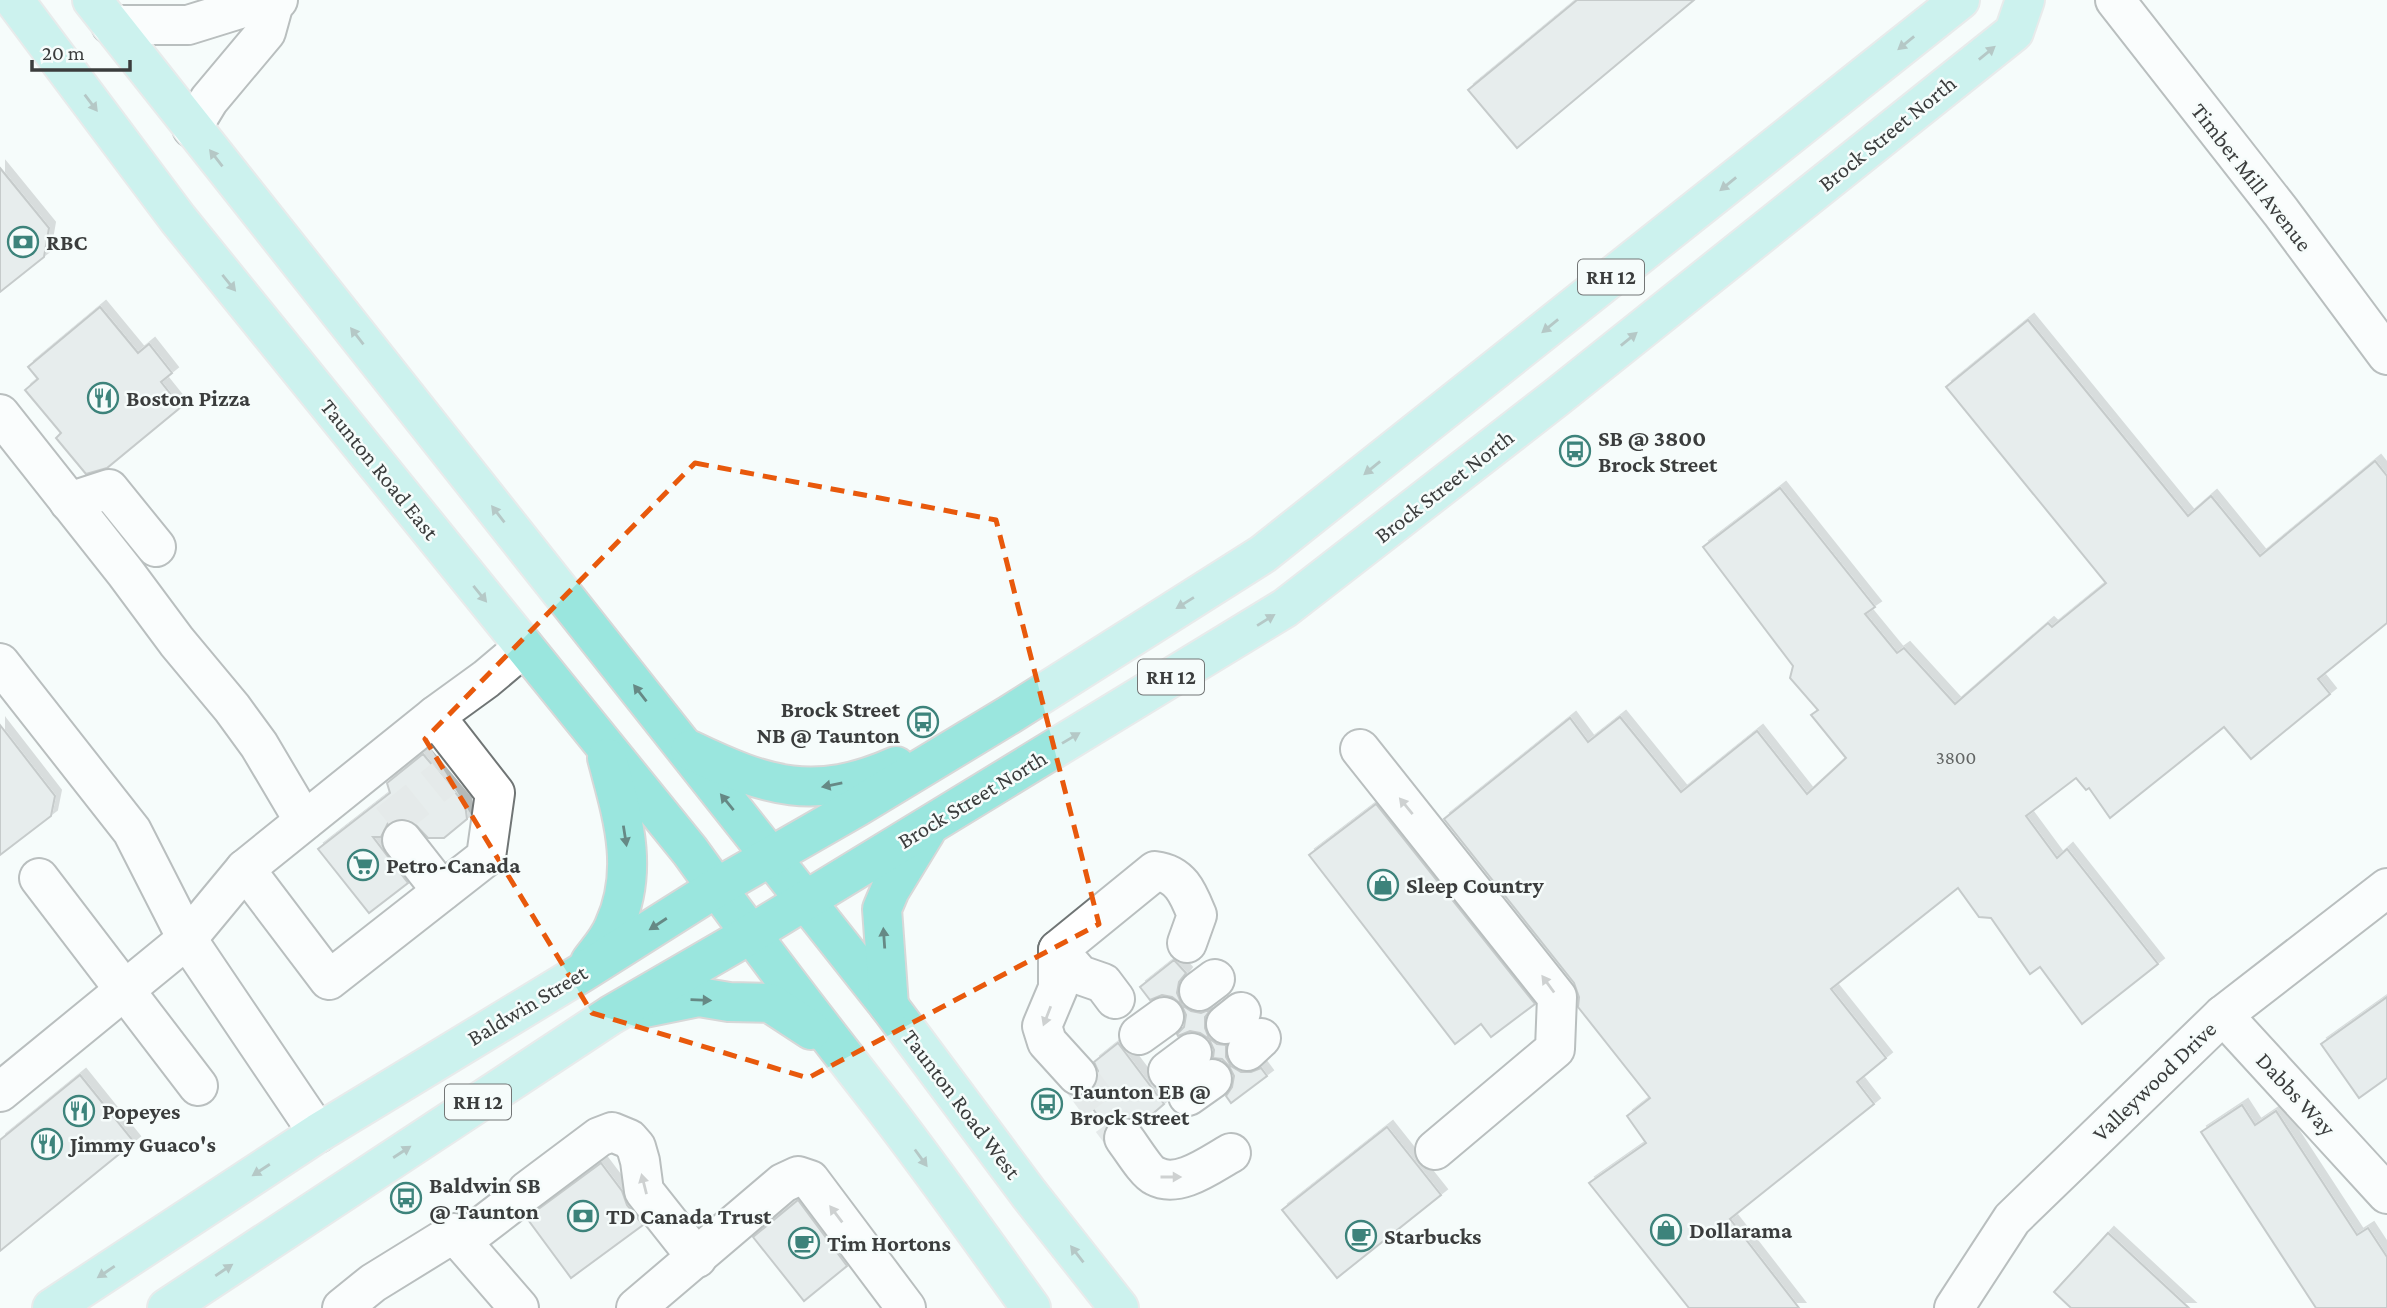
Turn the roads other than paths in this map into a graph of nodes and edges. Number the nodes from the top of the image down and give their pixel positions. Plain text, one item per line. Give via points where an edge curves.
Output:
1 (14, 0) edge
2 (1959, 0) edge
3 (2025, 0) edge
4 (2115, 0) edge
5 (276, 2) edge
6 (101, 12) edge
7 (192, 128) junction
8 (2387, 355) edge
9 (0, 414) edge
10 (69, 502) junction
11 (156, 547) dead end
12 (523, 647) junction
13 (0, 663) edge
14 (1009, 715) junction
15 (436, 716) junction
16 (603, 746) junction
17 (682, 746) junction
18 (1360, 748) dead end
19 (304, 821) junction
20 (929, 825) junction
21 (402, 840) dead end
22 (770, 855) junction
23 (245, 869) junction
24 (39, 878) dead end
25 (716, 888) junction
26 (2387, 888) edge
27 (442, 891) junction
28 (805, 901) junction
29 (749, 935) junction
30 (187, 939) junction
31 (1187, 943) dead end
32 (1058, 950) junction
33 (583, 972) junction
34 (124, 991) junction
35 (1115, 999) dead end
36 (888, 1006) junction
37 (2223, 1014) junction
38 (611, 1015) junction
39 (833, 1045) junction
40 (1077, 1075) tunnel mouth
41 (198, 1086) dead end
42 (0, 1092) edge
43 (318, 1133) junction
44 (1124, 1138) tunnel mouth
45 (1435, 1150) dead end
46 (1231, 1153) dead end
47 (2381, 1175) edge
48 (461, 1242) junction
49 (697, 1258) junction
50 (52, 1308) edge
51 (167, 1308) edge
52 (342, 1308) edge
53 (519, 1308) edge
54 (636, 1308) edge
55 (906, 1308) edge
56 (1031, 1308) edge
57 (1119, 1308) edge
58 (1954, 1308) edge

1 -> 12 main road, Taunton Road East via 177,219
2 -> 14 main road, RH 12 via 1263,554
20 -> 3 main road, Brock Street North / RH 12 via 1285,608 2014,32
4 - 8 street, Timber Mill Avenue
5 - 6 street via 188,25
5 - 7 street via 266,32 209,100
6 - 7 main road
17 -> 7 main road
9 - 10 street
10 - 11 street via 109,489
10 - 19 street via 232,708
12 - 15 street
12 - 16 main road, Taunton Road East
13 - 30 street via 132,831
14 -> 17 main road via 870,778 820,788 774,784
14 - 22 main road, Baldwin Street / RH 12
15 - 19 street via 364,793
15 - 27 street via 456,768 495,793 486,857
16 - 25 main road, Taunton Road East
16 -> 33 main road via 620,806 629,863 627,889 614,928
22 -> 17 main road
45 -> 18 street via 1555,1049 1557,997
19 - 23 street
20 - 28 main road, Brock Street North / RH 12
36 -> 20 main road via 882,909
21 - 27 street
22 - 25 main road, Baldwin Street / RH 12
22 - 28 main road
23 - 27 street via 329,980
23 - 30 street
24 - 34 street
25 - 29 main road, Taunton Road East
25 -> 33 main road, Baldwin Street / RH 12
26 - 37 street, Valleywood Drive
28 - 29 main road, RH 12
28 - 36 main road, Taunton Road West
29 - 38 main road, RH 12
29 - 39 main road
30 - 34 street
30 - 43 street
31 - 32 street via 1197,915 1186,889 1167,872 1155,870
32 - 35 street via 1080,975 1103,983
32 -> 40 street via 1058,988 1042,1026 1047,1042
33 - 43 main road, Baldwin Street / RH 12
34 - 41 street
34 - 42 street
57 -> 36 main road, Taunton Road West
37 - 47 street, Dabbs Way
37 - 58 street, Valleywood Drive via 2012,1219
38 -> 39 main road via 699,997 770,1003
51 -> 38 main road, RH 12
39 -> 56 main road
43 -> 50 main road, Baldwin Street / RH 12
44 -> 46 street via 1153,1176 1168,1180 1187,1177
49 -> 48 street via 644,1191 636,1147 611,1132
48 - 52 street via 454,1233 373,1283
48 - 53 street
49 - 54 street
55 -> 49 street via 810,1180 798,1176 783,1183

